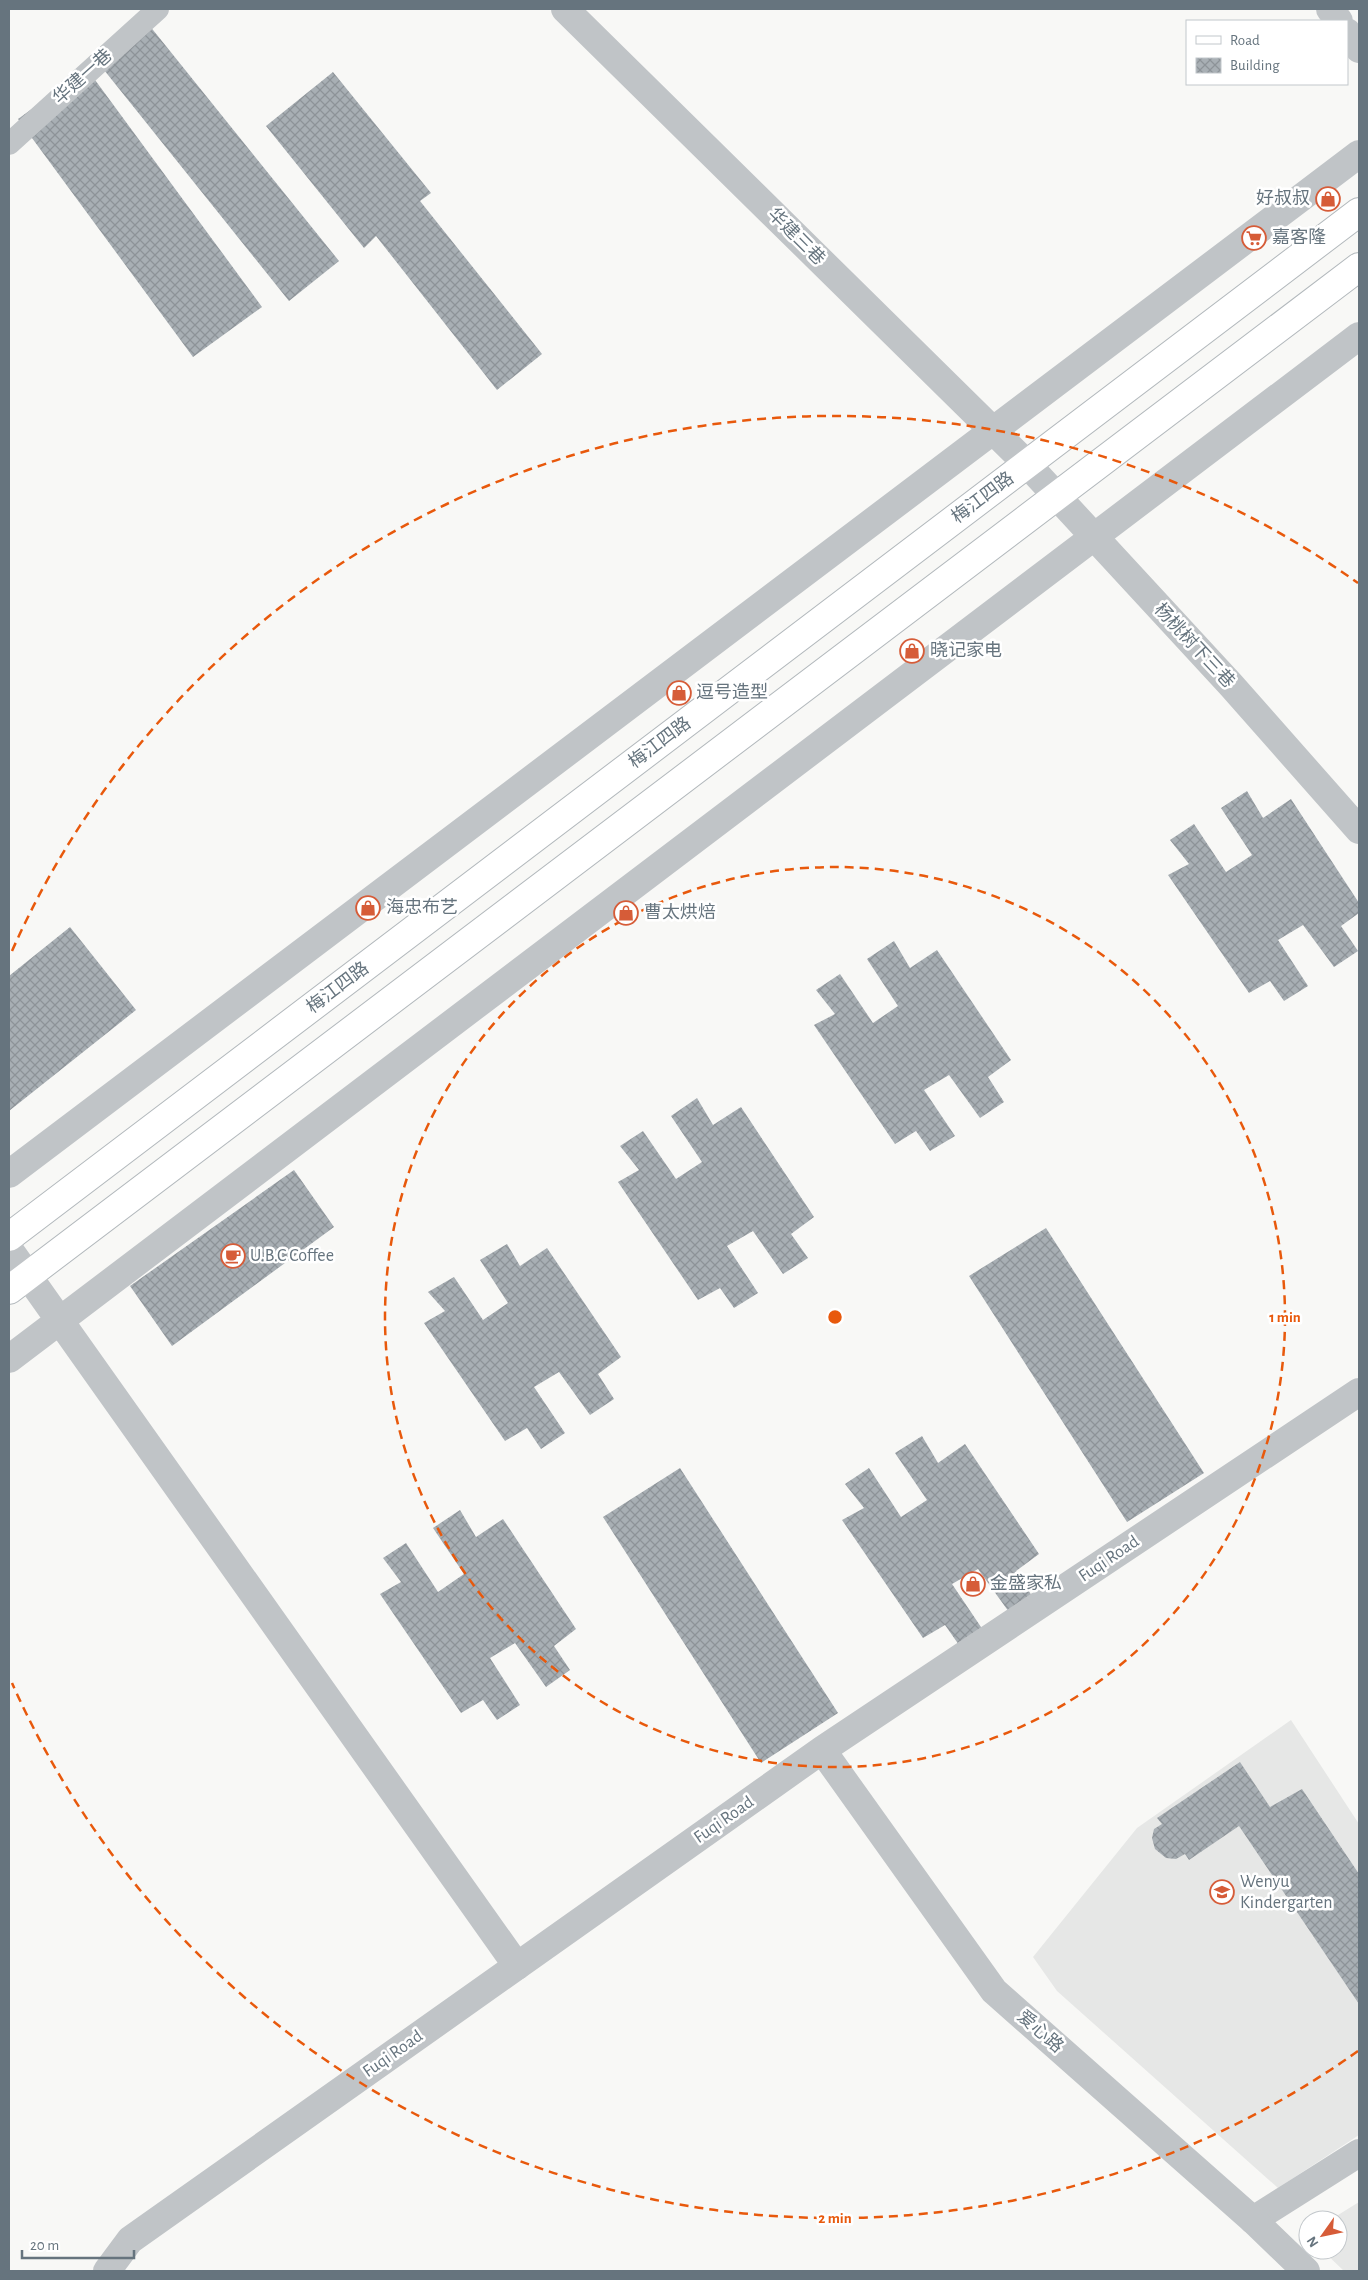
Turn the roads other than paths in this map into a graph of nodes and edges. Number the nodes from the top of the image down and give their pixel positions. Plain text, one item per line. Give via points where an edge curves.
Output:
1 (158, 9) edge
2 (565, 9) edge
3 (1330, 9) edge
4 (1338, 20) edge
5 (1348, 34) edge
6 (1359, 50) edge
7 (9, 144) edge
8 (1359, 154) edge
9 (1359, 212) edge
10 (1359, 267) edge
11 (1359, 336) edge
12 (1027, 464) junction
13 (1359, 830) edge
14 (9, 1174) edge
15 (9, 1238) edge
16 (9, 1249) edge
17 (9, 1290) edge
18 (9, 1359) edge
19 (1359, 1392) edge
20 (822, 1750) junction
21 (517, 1966) junction
22 (1359, 2153) edge
23 (1253, 2220) junction
24 (107, 2271) edge
25 (1306, 2271) edge

1 - 7 lane, 华建一巷
2 - 12 street, 华建三巷
3 - 4 street
5 - 6 street
8 - 14 street
9 - 12 main road, 梅江四路
10 - 17 main road
11 - 18 street
12 - 13 street, 杨桃树下三巷 via 1231,685
12 - 15 main road, 梅江四路
16 - 21 street
19 - 20 street, Fuqi Road
20 - 21 street, Fuqi Road
20 - 23 street, 爱心路 via 994,1991
21 - 24 street, Fuqi Road via 130,2240
22 - 23 street
23 - 25 street, 爱心路

